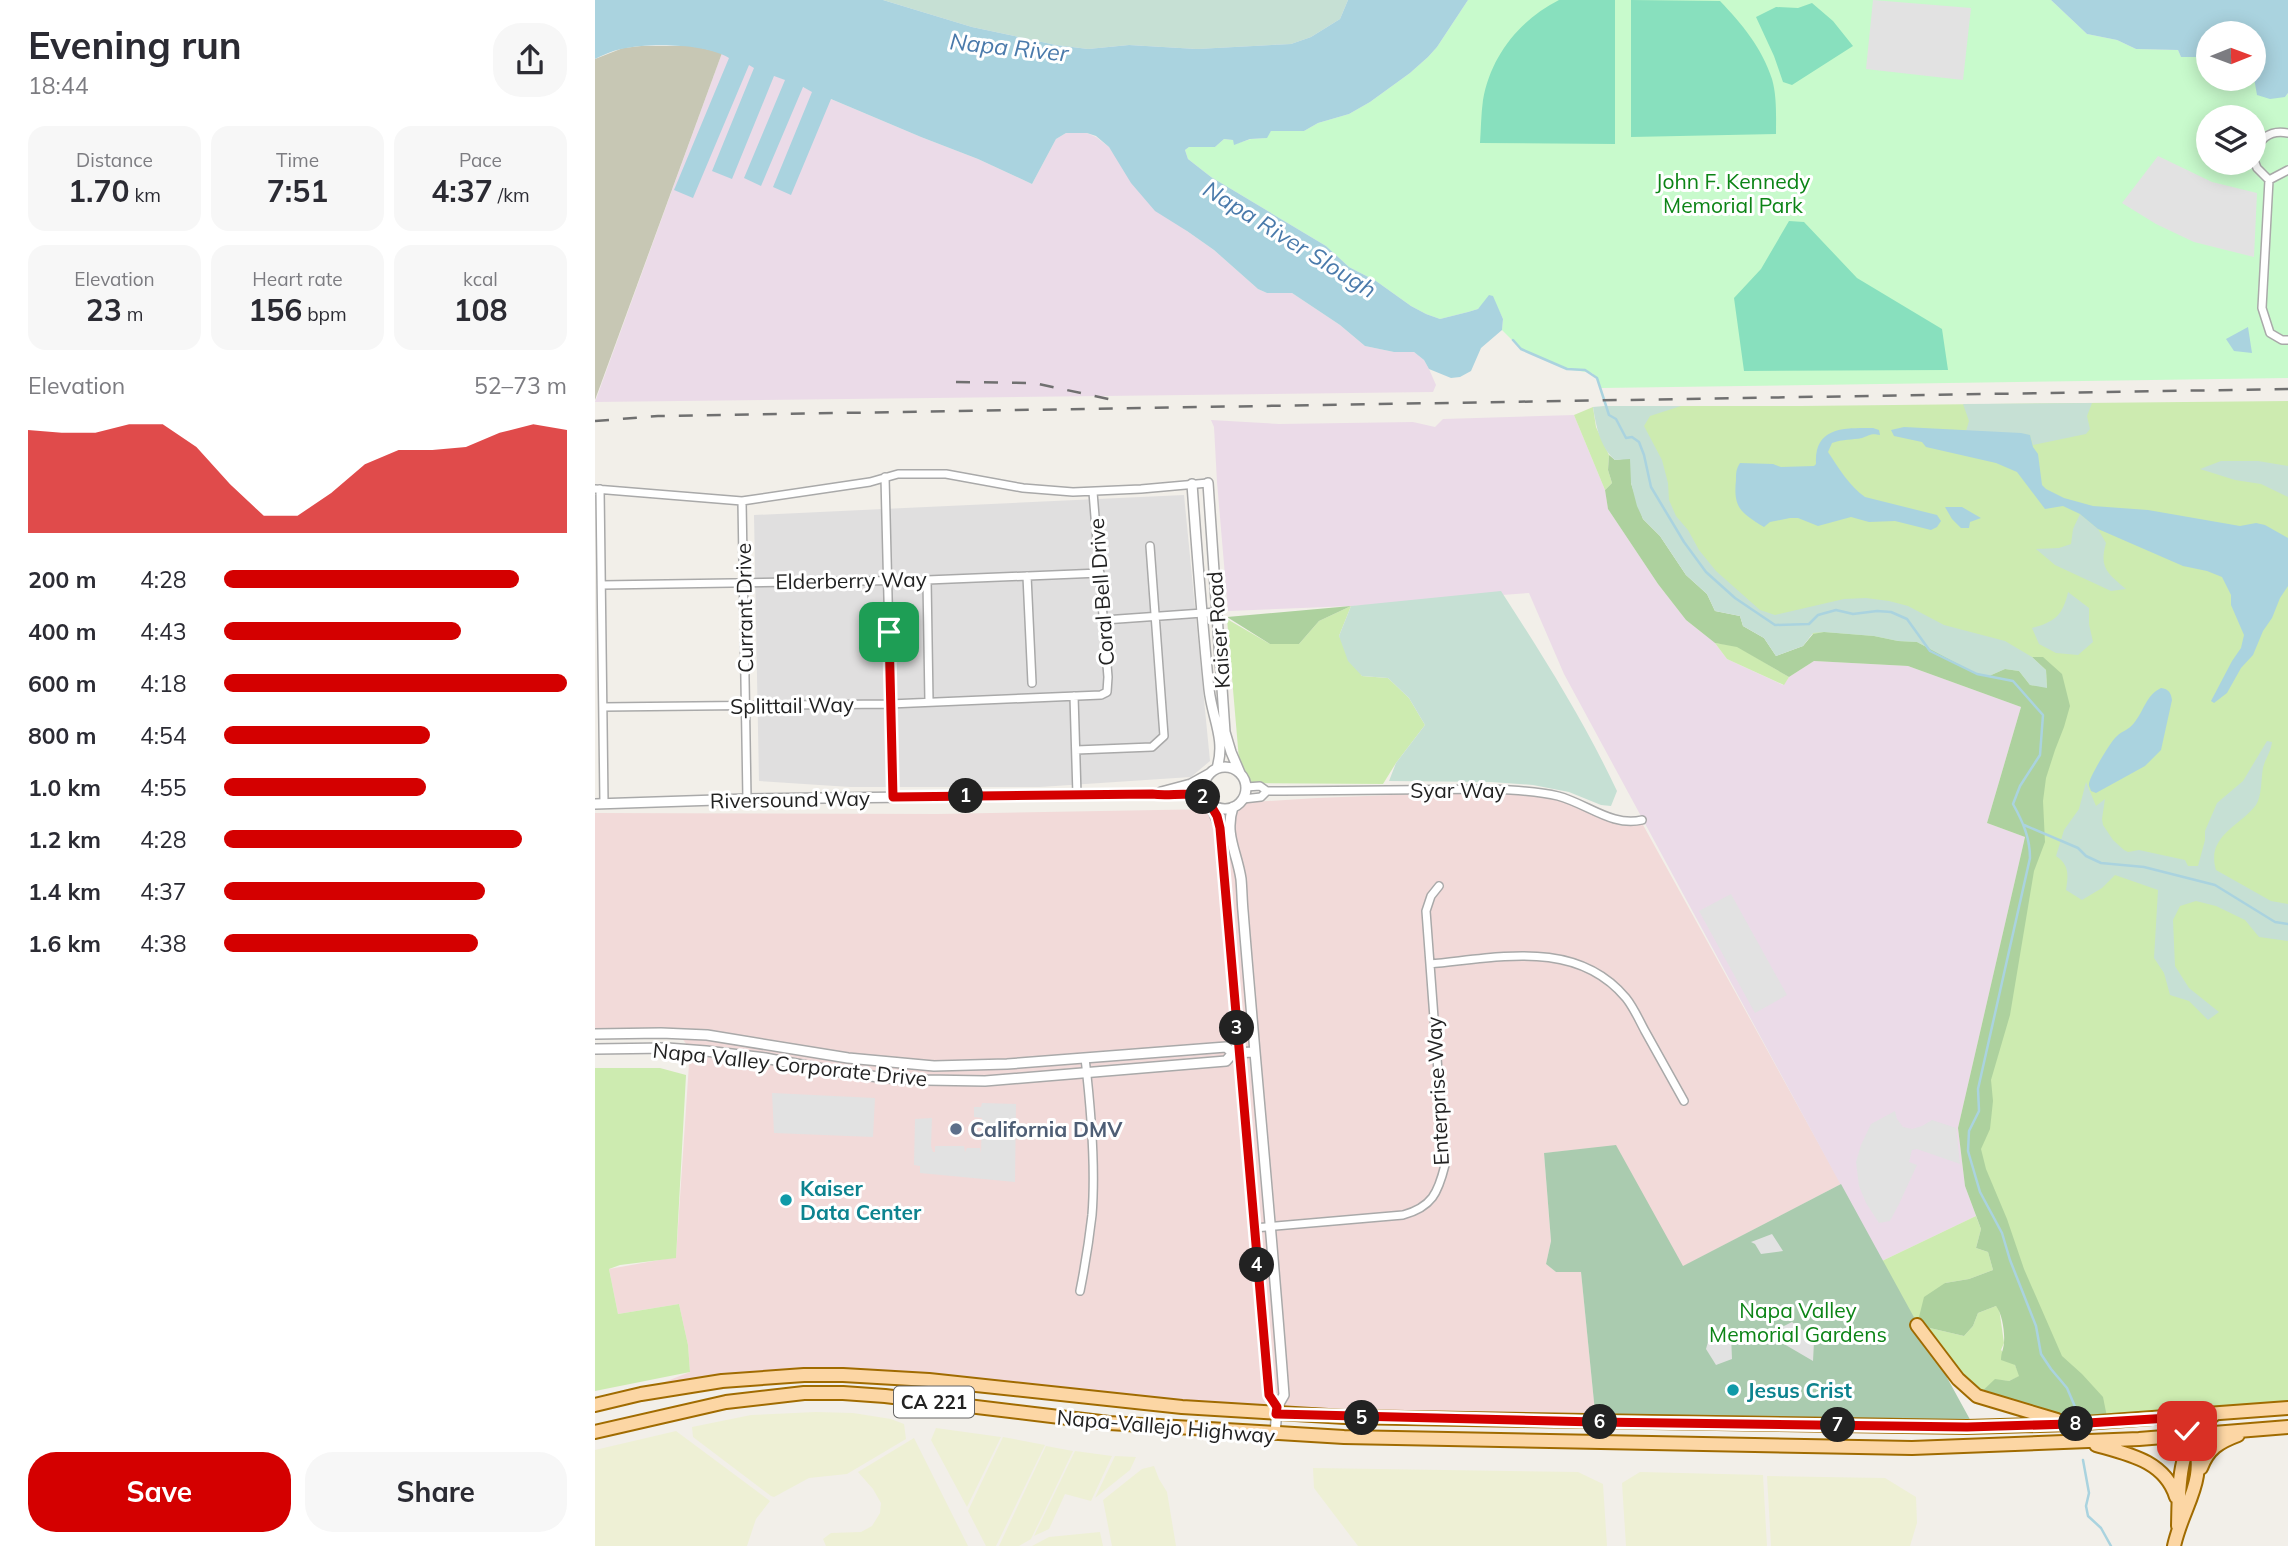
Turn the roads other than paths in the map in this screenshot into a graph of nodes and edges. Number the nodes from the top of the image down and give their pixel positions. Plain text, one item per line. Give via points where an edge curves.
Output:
1 (2288, 133) edge
2 (2266, 136) edge
3 (2288, 170) edge
4 (2264, 175) edge
5 (2269, 180) junction
6 (2288, 341) edge
7 (885, 477) junction
8 (1208, 483) joint
9 (1192, 484) junction
10 (597, 489) edge
11 (1093, 492) junction
12 (742, 501) junction
13 (1150, 546) dead end
14 (1100, 573) junction
15 (1027, 576) junction
16 (888, 580) junction
17 (927, 580) junction
18 (745, 582) junction
19 (602, 585) junction
20 (1217, 612) junction
21 (1202, 613) junction
22 (1156, 618) junction
23 (1104, 620) junction
24 (1032, 683) dead end
25 (1107, 692) joint
26 (1074, 696) junction
27 (929, 702) junction
28 (890, 704) junction
29 (746, 705) junction
30 (603, 707) junction
31 (1076, 750) junction
32 (1213, 771) junction
33 (1240, 774) junction
34 (1246, 787) junction
35 (1267, 791) junction
36 (1152, 794) junction
37 (1077, 795) junction
38 (893, 797) junction
39 (747, 799) junction
40 (1243, 799) junction
41 (1209, 801) junction
42 (600, 804) edge
43 (1233, 807) junction
44 (1642, 820) dead end
45 (1439, 886) dead end
46 (1430, 964) junction
47 (595, 1034) edge
48 (707, 1035) junction
49 (595, 1049) edge
50 (706, 1051) junction
51 (1254, 1052) junction
52 (1236, 1053) junction
53 (1085, 1058) junction
54 (1087, 1073) junction
55 (1684, 1101) dead end
56 (1272, 1226) junction
57 (1254, 1228) junction
58 (1080, 1291) dead end
59 (1917, 1325) dead end
60 (595, 1405) edge
61 (2288, 1408) edge
62 (1277, 1410) junction
63 (2215, 1414) junction
64 (2169, 1418) junction
65 (1605, 1422) junction
66 (2071, 1424) junction
67 (2288, 1427) edge
68 (2252, 1430) junction
69 (595, 1432) edge
70 (1275, 1435) junction
71 (2193, 1435) junction
72 (1606, 1442) junction
73 (2086, 1442) junction
74 (2198, 1475) junction
75 (2178, 1512) junction
76 (2176, 1539) edge

1 - 2 street via 2275,131
3 - 5 street
4 - 5 street
5 - 6 street via 2262,308 2270,333
7 - 11 street via 946,474 1023,488
7 - 12 street
7 - 16 street
8 - 9 street
8 - 20 street, Kaiser Road
9 - 11 street
9 - 21 street, Kaiser Road
10 - 12 street
10 - 19 street
11 - 14 street, Coral Bell Drive
12 - 18 street, Currant Drive
13 - 22 street
14 - 15 street, Elderberry Way
14 - 23 street, Coral Bell Drive
15 - 17 street, Elderberry Way
15 - 24 street
16 - 17 street, Elderberry Way
16 - 18 street, Elderberry Way
16 - 28 street
17 - 27 street
18 - 19 street, Elderberry Way
18 - 29 street, Currant Drive
19 - 30 street
20 - 21 street
20 - 33 street, Kaiser Road via 1226,732
21 - 22 street
21 - 32 street, Kaiser Road via 1211,706 1221,746
22 - 23 street
22 - 31 street via 1164,736 1152,747
23 - 25 street, Coral Bell Drive
25 - 26 street, Splittail Way
26 - 27 street, Splittail Way
26 - 31 street
27 - 28 street, Splittail Way
28 - 29 street, Splittail Way
28 - 38 street
29 - 30 street, Splittail Way
29 - 39 street, Currant Drive
30 - 42 street
31 - 37 street
32 - 33 street via 1231,767
32 - 36 street, Riversound Way
32 - 41 street via 1204,786
33 - 34 street
34 - 35 street, Syar Way via 1260,786
34 - 40 street
35 - 40 street, Syar Way via 1261,797
35 - 44 street, Syar Way via 1521,791 1569,799 1619,821
36 - 37 street, Riversound Way
36 - 41 street, Riversound Way via 1188,793
37 - 38 street, Riversound Way
38 - 39 street, Riversound Way
39 - 42 street, Riversound Way
40 - 43 street
41 - 43 street via 1221,808
41 - 52 street via 1220,828
43 - 51 street via 1229,832 1240,878
45 - 46 street, Enterprise Way via 1426,911
46 - 55 street via 1539,955 1592,971 1631,1005
46 - 56 street, Enterprise Way via 1445,1166 1439,1189 1422,1208 1403,1215
47 - 48 street, Napa Valley Corporate Drive
48 - 50 street
48 - 53 street, Napa Valley Corporate Drive via 902,1065
49 - 50 street, Napa Valley Corporate Drive
50 - 54 street, Napa Valley Corporate Drive via 899,1079 985,1081
51 - 52 street, Napa Valley Corporate Drive
51 - 56 street
52 - 53 street, Napa Valley Corporate Drive via 1226,1047
52 - 54 street, Napa Valley Corporate Drive via 1226,1061
52 - 57 street
53 - 54 street
54 - 58 street via 1093,1193
56 - 57 street, Enterprise Way
56 - 62 street via 1284,1395
57 - 62 street via 1269,1395
59 - 66 main road via 1958,1379 1977,1396
60 - 62 main road, Napa-Vallejo Highway / CA 221 via 722,1381 843,1375 1182,1407
61 - 63 main road, Napa-Vallejo Highway / CA 221
62 - 65 main road, Napa-Vallejo Highway / CA 221
62 - 70 street
63 - 64 main road, Napa-Vallejo Highway / CA 221
63 - 71 main road
64 - 66 main road, Napa-Vallejo Highway / CA 221
64 - 71 main road
65 - 66 main road, Napa-Vallejo Highway / CA 221
65 - 72 street
67 - 68 main road, Napa-Vallejo Highway / CA 221
68 - 71 main road, Napa-Vallejo Highway / CA 221
68 - 74 main road via 2213,1448
69 - 70 main road, Napa-Vallejo Highway / CA 221 via 726,1402 843,1393 1109,1423
70 - 72 main road, Napa-Vallejo Highway / CA 221
71 - 73 main road, Napa-Vallejo Highway / CA 221
71 - 74 main road
71 - 75 main road via 2182,1466
72 - 73 main road, Napa-Vallejo Highway / CA 221 via 1864,1447
73 - 75 main road via 2159,1469 2173,1487
74 - 76 main road
75 - 76 main road

